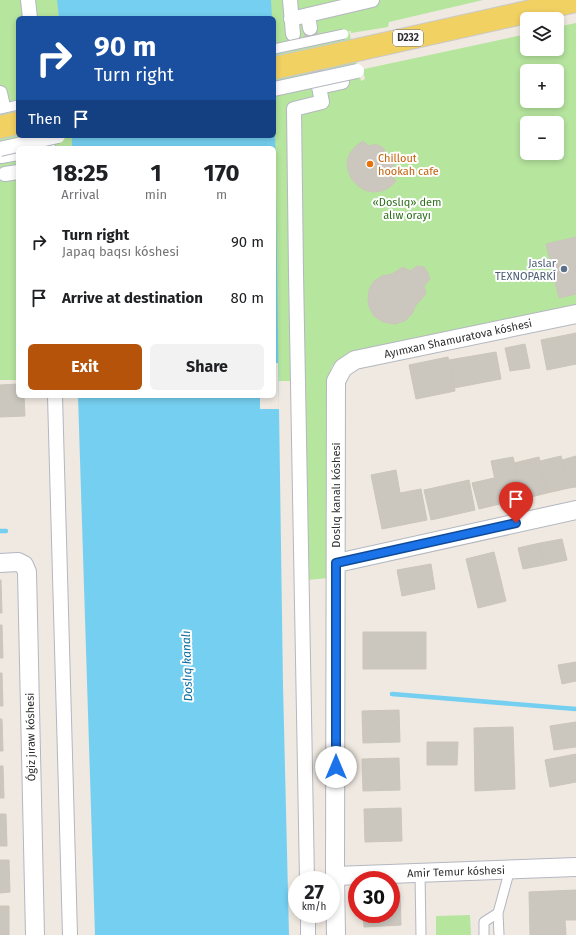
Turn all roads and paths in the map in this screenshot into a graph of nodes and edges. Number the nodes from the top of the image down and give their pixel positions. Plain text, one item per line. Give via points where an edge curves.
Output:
1 (28, 0) edge
2 (290, 0) edge
3 (372, 0) edge
4 (576, 1) edge
5 (30, 16) edge
6 (291, 19) junction
7 (293, 34) dead end
8 (344, 34) dead end
9 (276, 49) edge
10 (276, 68) edge
11 (357, 71) dead end
12 (342, 82) dead end
13 (276, 89) edge
14 (0, 93) edge
15 (0, 102) edge
16 (51, 138) edge
17 (24, 146) edge
18 (16, 148) edge
19 (0, 153) edge
20 (16, 153) edge
21 (576, 314) edge
22 (343, 368) joint
23 (55, 398) edge
24 (576, 510) edge
25 (0, 562) edge
26 (336, 563) junction
27 (576, 867) edge
28 (510, 869) junction
29 (307, 871) edge
30 (335, 871) edge
31 (420, 873) junction
32 (340, 876) edge
33 (498, 913) junction
34 (308, 923) edge
35 (336, 923) edge
36 (35, 935) edge
37 (70, 935) edge
38 (308, 935) edge
39 (336, 935) edge
40 (421, 935) edge
41 (484, 935) edge
42 (498, 935) edge

1 - 5 street
2 - 6 street
3 - 6 street via 309,22
4 - 10 main road, D232, bridge
6 - 7 street
8 - 9 lane, bridge
11 - 13 street, bridge
12 - 29 street via 319,87 322,102 294,109
14 - 15 street
16 - 17 street, bridge
18 - 19 street, bridge
19 - 20 street
21 - 22 street, Ayımxan Shamuratova kóshesi via 355,360
22 - 26 street, Doslıq kanalı kóshesi via 336,382
23 - 37 street
24 - 26 street
25 - 36 street, Ógiz jıraw kóshesi via 18,562 24,565 27,572
26 - 30 street, Doslıq kanalı kóshesi
27 - 28 street, Amir Temur kóshesi
28 - 31 street, Amir Temur kóshesi
28 - 33 lane
31 - 32 street, Amir Temur kóshesi
31 - 40 lane
33 - 41 lane via 484,922
33 - 42 lane
34 - 38 street
35 - 39 street, Doslıq kanalı kóshesi

